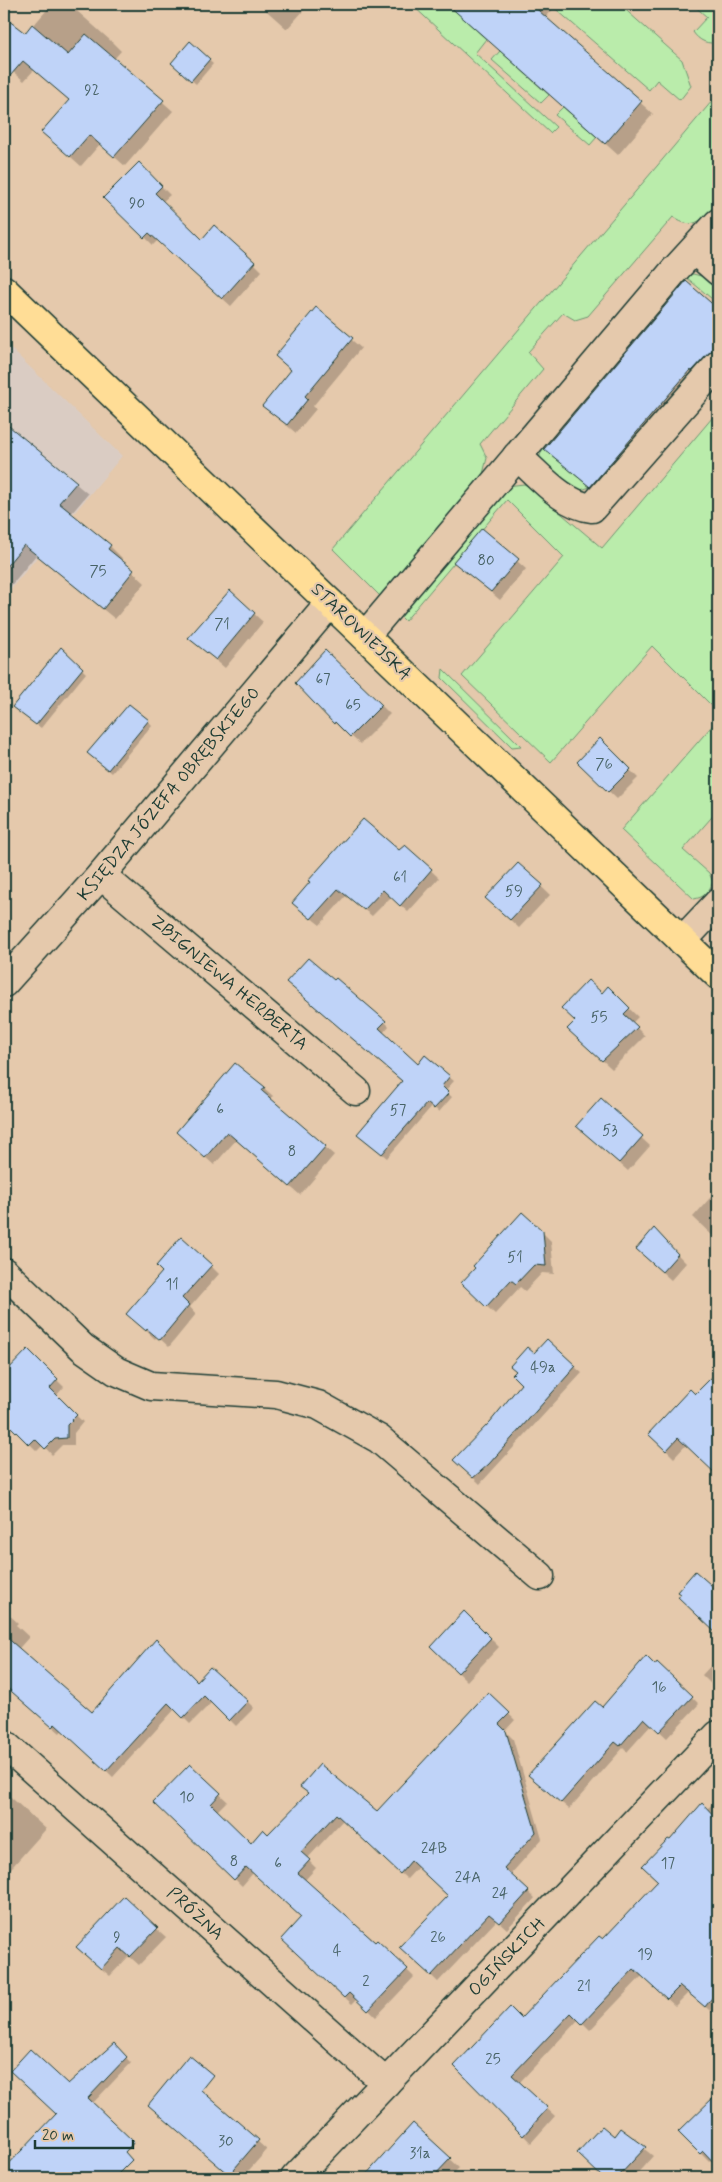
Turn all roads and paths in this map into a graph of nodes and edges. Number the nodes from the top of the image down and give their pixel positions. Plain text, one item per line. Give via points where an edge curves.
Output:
1 (718, 223) edge
2 (694, 250) junction
3 (718, 271) edge
4 (4, 290) edge
5 (718, 365) edge
6 (517, 456) junction
7 (330, 603) junction
8 (365, 636) junction
9 (101, 876) junction
10 (718, 903) edge
11 (682, 940) junction
12 (718, 975) edge
13 (4, 983) edge
14 (356, 1091) dead end
15 (4, 1272) edge
16 (540, 1576) dead end
17 (718, 1735) edge
18 (4, 1744) edge
19 (386, 2083) junction
20 (295, 2178) edge

1 - 2 street
2 - 3 street
2 - 6 street
4 - 7 main road, STAROWIEJSKA
5 - 6 street via 592,508 568,500
6 - 8 street
7 - 8 main road, STAROWIEJSKA
7 - 9 street, KSIĘDZA JÓZEFA OBRĘBSKIEGO
8 - 11 main road, STAROWIEJSKA
9 - 13 street, KSIĘDZA JÓZEFA OBRĘBSKIEGO
9 - 14 street, ZBIGNIEWA HERBERTA
10 - 11 street
11 - 12 main road, STAROWIEJSKA
15 - 16 street via 83,1348 116,1372 151,1386 276,1394 318,1405 379,1439
17 - 19 street, OGIŃSKICH
18 - 19 street, PRÓŻNA
19 - 20 street, OGIŃSKICH

